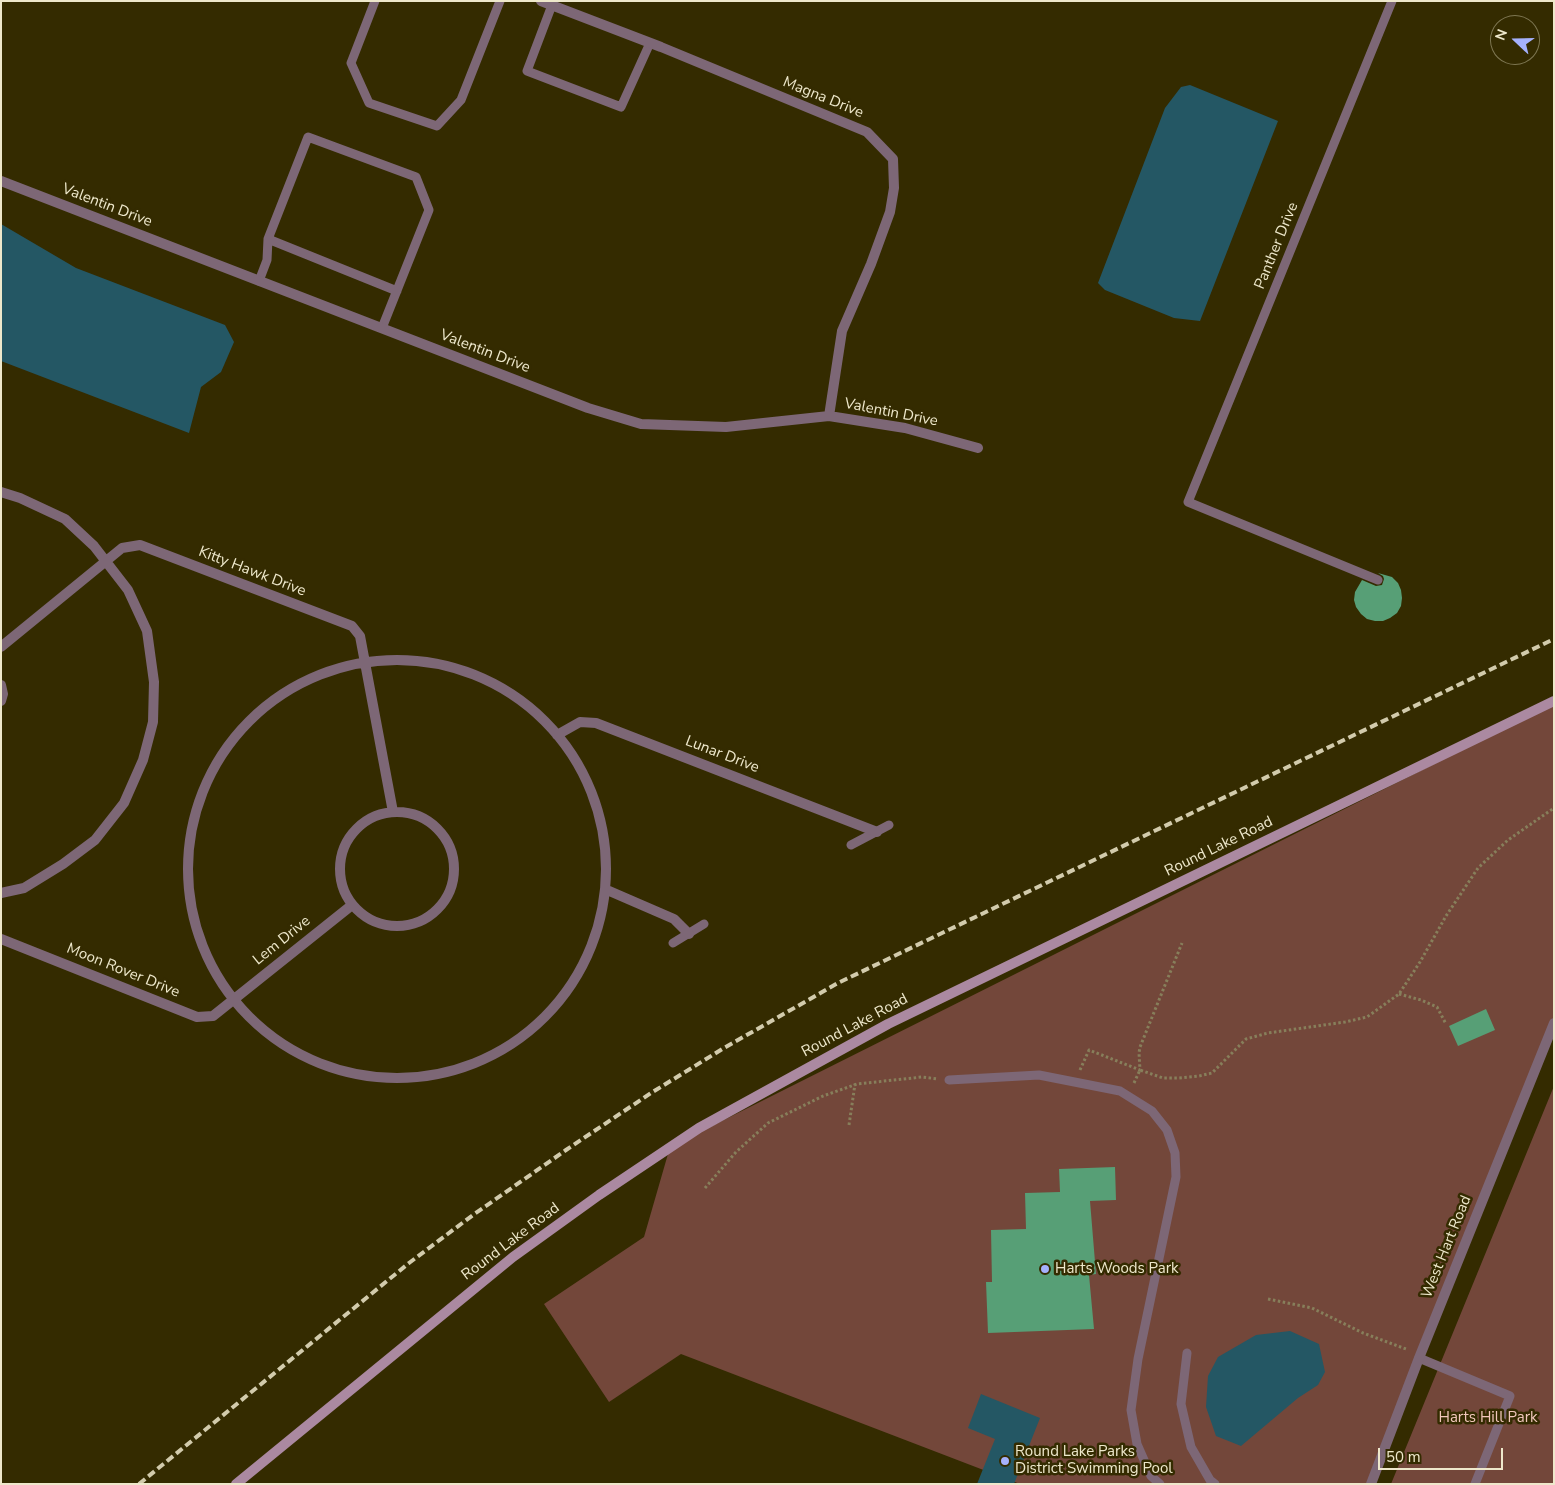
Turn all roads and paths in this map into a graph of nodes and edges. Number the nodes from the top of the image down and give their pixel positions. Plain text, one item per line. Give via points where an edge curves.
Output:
1 (375, 1) edge
2 (500, 1) edge
3 (541, 1) edge
4 (1392, 1) edge
5 (552, 5) junction
6 (650, 43) junction
7 (1, 181) edge
8 (268, 239) junction
9 (259, 281) junction
10 (397, 291) junction
11 (382, 328) junction
12 (829, 416) junction
13 (978, 448) dead end
14 (1, 492) edge
15 (106, 561) junction
16 (1378, 580) dead end
17 (1, 647) edge
18 (364, 663) junction
19 (1, 685) edge
20 (1, 700) edge
21 (1554, 701) edge
22 (557, 735) junction
23 (1554, 808) edge
24 (393, 812) junction
25 (888, 825) dead end
26 (877, 832) junction
27 (851, 845) dead end
28 (606, 890) junction
29 (1, 893) edge
30 (352, 905) junction
31 (704, 924) dead end
32 (689, 934) junction
33 (1, 939) edge
34 (673, 943) dead end
35 (1182, 943) dead end
36 (1399, 994) junction
37 (231, 1001) junction
38 (1554, 1023) edge
39 (1446, 1024) dead end
40 (1080, 1070) dead end
41 (1140, 1070) junction
42 (949, 1080) joint
43 (1134, 1083) dead end
44 (855, 1084) junction
45 (849, 1126) dead end
46 (705, 1188) dead end
47 (1268, 1300) dead end
48 (1406, 1349) dead end
49 (1187, 1353) dead end
50 (1419, 1358) junction
51 (236, 1484) edge
52 (1160, 1484) edge
53 (1215, 1484) edge
54 (1370, 1484) edge
55 (1476, 1484) edge

1 - 2 lane via 351,62 369,103 437,126 461,100
3 - 5 street, Magna Drive
4 - 16 lane, Panther Drive via 1188,502
5 - 6 street, Magna Drive
5 - 6 lane via 527,71 621,107
6 - 12 street, Magna Drive via 867,132 893,159 894,188 890,212 842,331
7 - 9 street, Valentin Drive
8 - 9 lane via 267,260
8 - 10 lane
8 - 10 lane via 308,137 416,178 429,210
9 - 11 street, Valentin Drive
10 - 11 lane
11 - 12 street, Valentin Drive via 588,408 642,424 726,427
12 - 13 street, Valentin Drive via 905,428
14 - 15 street via 65,519
15 - 17 street, Kitty Hawk Drive
15 - 18 street, Kitty Hawk Drive via 122,548 140,545 352,626 360,636
15 - 29 street via 128,590 147,631 154,682 153,722 143,760 124,803 95,840 24,888
18 - 22 street via 401,660 455,669 505,690 547,722
18 - 24 street
18 - 37 street via 292,686 257,712 229,743 208,785 192,830 188,871 191,912 204,951
19 - 20 street
21 - 51 main road, Round Lake Road via 888,1024 699,1128 513,1257
22 - 26 street, Lunar Drive via 580,722 596,722
22 - 28 street via 576,759 594,798 605,846
23 - 36 path via 1508,840 1478,868
24 - 30 street via 376,816 349,838 342,854 340,872 343,889
24 - 30 street via 412,814 431,822 445,836 453,854 455,874 450,893 439,910 423,921 404,927 384,926 366,918
25 - 26 lane
26 - 27 lane
28 - 32 street via 674,919
28 - 37 street via 597,932 576,977 553,1008 526,1034 487,1057 430,1074 381,1078 334,1068 293,1051 255,1024
30 - 37 street, Lem Drive
31 - 32 lane
32 - 34 lane
33 - 37 street, Moon Rover Drive via 197,1017 213,1016
35 - 41 path via 1140,1047
36 - 39 path via 1437,1007
36 - 41 path via 1367,1017 1246,1038 1212,1073 1206,1075 1163,1078
38 - 50 street, West Hart Road
40 - 41 path via 1088,1050
41 - 43 path
42 - 44 path via 922,1077
42 - 52 lane via 1039,1075 1120,1091 1152,1111 1167,1130 1176,1153 1176,1177 1138,1359 1131,1410 1137,1444 1151,1476
44 - 45 path
44 - 46 path via 768,1123 736,1152
47 - 48 path via 1312,1308 1363,1333
49 - 53 lane via 1181,1404 1191,1446
50 - 54 street, West Hart Road
50 - 55 lane via 1510,1396

